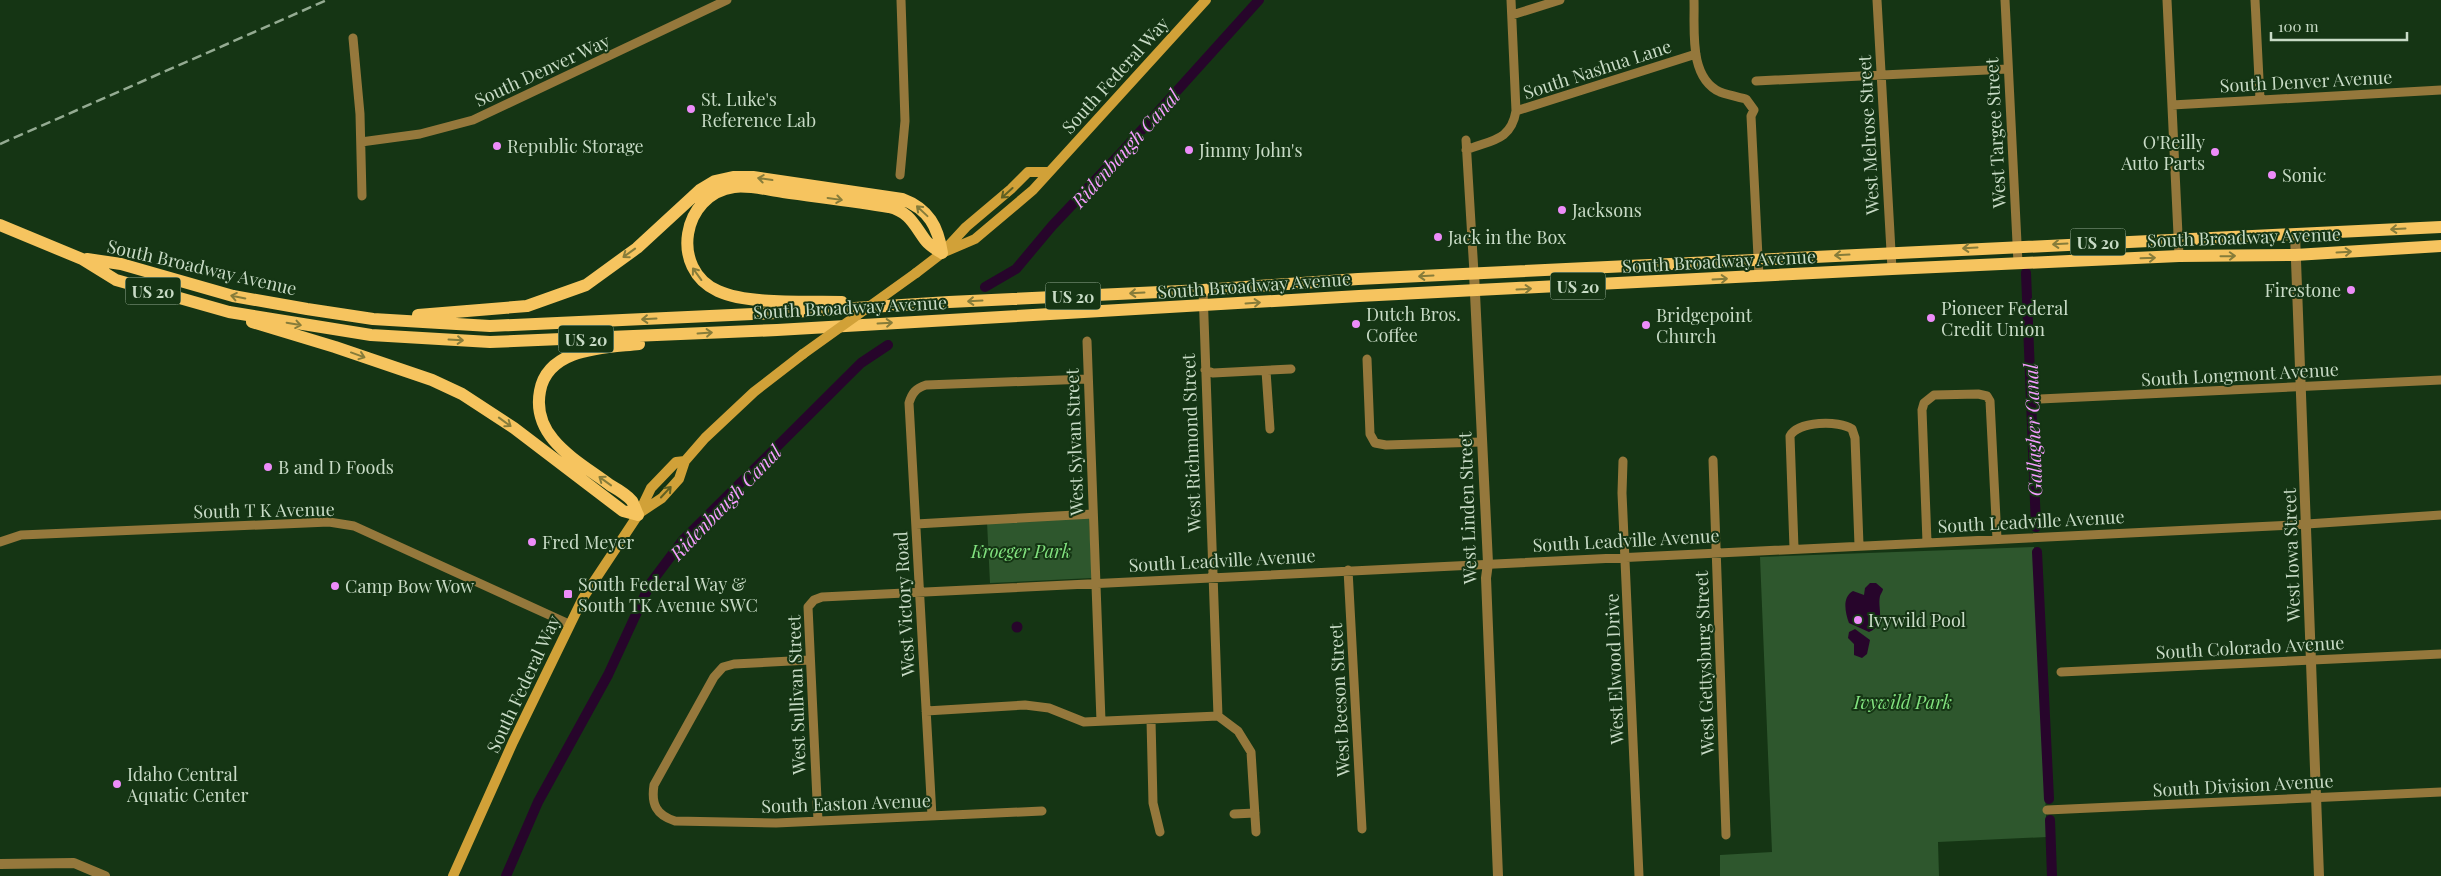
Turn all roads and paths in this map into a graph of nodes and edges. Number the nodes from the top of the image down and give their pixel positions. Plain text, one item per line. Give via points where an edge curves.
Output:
1 (728, 0) edge
2 (901, 0) edge
3 (1206, 0) edge
4 (1511, 0) edge
5 (1560, 0) edge
6 (1694, 0) edge
7 (1877, 0) edge
8 (2005, 0) edge
9 (2167, 0) edge
10 (2255, 0) edge
11 (1512, 16) junction
12 (353, 38) dead end
13 (1696, 54) junction
14 (2008, 69) junction
15 (1881, 76) junction
16 (1756, 81) dead end
17 (2441, 90) edge
18 (2260, 99) junction
19 (2172, 105) junction
20 (1516, 111) junction
21 (1466, 140) dead end
22 (361, 142) junction
23 (1466, 150) junction
24 (1047, 172) junction
25 (900, 175) dead end
26 (362, 196) dead end
27 (0, 224) edge
28 (2441, 227) edge
29 (2294, 234) junction
30 (2179, 238) junction
31 (2017, 246) junction
32 (2441, 246) edge
33 (1891, 252) junction
34 (942, 253) junction
35 (2295, 255) junction
36 (2179, 256) junction
37 (82, 259) junction
38 (1758, 260) junction
39 (2018, 264) junction
40 (1892, 269) junction
41 (1474, 273) junction
42 (1759, 277) junction
43 (1203, 290) junction
44 (1475, 291) junction
45 (912, 305) junction
46 (1204, 306) junction
47 (229, 312) junction
48 (373, 319) junction
49 (684, 334) junction
50 (1087, 341) dead end
51 (1367, 359) dead end
52 (1291, 369) dead end
53 (1205, 370) junction
54 (1266, 371) junction
55 (1088, 379) junction
56 (2441, 380) edge
57 (2300, 388) junction
58 (2040, 399) dead end
59 (1270, 429) dead end
60 (1481, 442) junction
61 (1713, 460) dead end
62 (1623, 461) dead end
63 (1093, 514) junction
64 (638, 515) junction
65 (2441, 515) edge
66 (916, 524) junction
67 (2305, 524) junction
68 (1998, 539) junction
69 (0, 542) edge
70 (1927, 542) junction
71 (1859, 545) junction
72 (1794, 548) junction
73 (1716, 552) junction
74 (1625, 556) junction
75 (1488, 563) junction
76 (1348, 570) junction
77 (1213, 577) junction
78 (1096, 583) junction
79 (920, 592) junction
80 (814, 600) joint
81 (569, 624) junction
82 (2441, 654) edge
83 (810, 660) junction
84 (2311, 660) junction
85 (2060, 672) dead end
86 (926, 711) junction
87 (1218, 716) junction
88 (1151, 720) junction
89 (1101, 721) junction
90 (2441, 792) edge
91 (2316, 798) junction
92 (2047, 810) dead end
93 (1042, 811) dead end
94 (1255, 813) junction
95 (1234, 814) dead end
96 (932, 816) junction
97 (818, 821) junction
98 (1362, 829) dead end
99 (1160, 832) dead end
100 (1256, 832) dead end
101 (1726, 835) dead end
102 (0, 864) edge
103 (105, 876) edge
104 (453, 876) edge
105 (1498, 876) edge
106 (1639, 876) edge
107 (2319, 876) edge

1 - 22 street, South Denver Way via 473,120 412,136
2 - 25 street via 905,121
3 - 24 main road, South Federal Way
4 - 11 street
5 - 11 street
6 - 13 street
7 - 15 street, West Melrose Street
8 - 14 street, West Targee Street
9 - 19 street
10 - 18 street
11 - 20 street
12 - 22 street
13 - 20 street, South Nashua Lane
13 - 38 street via 1698,66 1709,84 1720,92 1746,99 1754,110 1751,116
14 - 15 street
14 - 31 street, West Targee Street
15 - 16 street
15 - 33 street, West Melrose Street
17 - 18 street, South Denver Avenue
18 - 19 street, South Denver Avenue
19 - 30 street
20 - 23 street, South Nashua Lane via 1514,124 1508,133
21 - 23 street, West Linden Street
22 - 26 street
23 - 41 street, West Linden Street
24 - 34 main road, South Federal Way via 1033,190 975,239
24 -> 34 main road, South Federal Way via 1028,172
27 - 37 main road, South Broadway Avenue / US 20
28 -> 29 main road, South Broadway Avenue / US 20
29 - 30 main road, South Broadway Avenue / US 20
29 - 35 street, West Iowa Street
30 -> 31 main road, South Broadway Avenue / US 20
30 - 36 street
31 -> 33 main road, South Broadway Avenue / US 20
31 - 39 street, West Targee Street
35 -> 32 main road, South Broadway Avenue / US 20
33 -> 38 main road, South Broadway Avenue / US 20
33 - 40 street, West Melrose Street
45 -> 34 main road via 750,299 719,292 699,278 692,267 687,253 691,221 698,206 708,197 734,187 749,188 898,209 918,226 927,243
34 -> 48 main road via 934,223 916,206 902,199 753,177 733,177 715,181 700,190 637,248 586,285 527,306
34 - 64 main road, South Federal Way, bridge via 754,392 685,461 679,478 662,498
36 -> 35 main road, South Broadway Avenue / US 20
35 - 57 street, West Iowa Street
39 -> 36 main road, South Broadway Avenue / US 20
37 - 47 main road, South Broadway Avenue / US 20 via 116,280
48 -> 37 main road, South Broadway Avenue / US 20 via 233,296 121,264
38 - 41 main road, South Broadway Avenue / US 20
38 - 42 street
39 - 40 main road, South Broadway Avenue / US 20
40 - 42 main road, South Broadway Avenue / US 20
41 -> 43 main road, South Broadway Avenue / US 20
41 - 44 street, West Linden Street
44 -> 42 main road, South Broadway Avenue / US 20
43 -> 45 main road, South Broadway Avenue / US 20
43 - 46 street, West Richmond Street
46 -> 44 main road, South Broadway Avenue / US 20
44 - 60 street, West Linden Street
45 -> 48 main road, South Broadway Avenue / US 20 via 490,326
49 -> 46 main road, South Broadway Avenue / US 20
46 - 53 street, West Richmond Street
47 -> 49 main road, South Broadway Avenue / US 20 via 371,335 490,342
47 -> 64 main road via 268,328 432,380 462,394 514,428 623,511
64 -> 49 main road via 631,500 563,451 551,438 541,423 540,388 548,373 562,360 583,351
50 - 55 street, West Sylvan Street
51 - 60 street via 1370,434 1376,443
52 - 54 street
53 - 54 street via 1214,373
53 - 77 street, West Richmond Street
54 - 59 street
55 - 63 street, West Sylvan Street
55 - 66 street, West Victory Road via 926,385 914,391 909,403
56 - 57 street, South Longmont Avenue
57 - 58 street, South Longmont Avenue
57 - 67 street, West Iowa Street
60 - 75 street, West Linden Street
61 - 73 street, West Gettysburg Street
62 - 74 street, West Elwood Drive
63 - 66 street
63 - 78 street, West Sylvan Street
64 - 81 main road, South Federal Way via 603,565
65 - 67 street, South Leadville Avenue
66 - 79 street, West Victory Road
67 - 68 street, South Leadville Avenue
67 - 84 street, West Iowa Street
68 - 70 street, South Leadville Avenue
68 - 70 street via 1992,406 1982,394 1958,394 1934,396 1924,403 1922,410
69 - 81 street, South T K Avenue via 21,535 329,522 354,526
70 - 71 street, South Leadville Avenue
71 - 72 street, South Leadville Avenue
71 - 72 street via 1855,438 1852,430 1841,424 1805,425 1792,432 1790,442
72 - 73 street, South Leadville Avenue
73 - 74 street, South Leadville Avenue
73 - 101 street, West Gettysburg Street
74 - 75 street, South Leadville Avenue
74 - 106 street, West Elwood Drive
75 - 76 street, South Leadville Avenue
75 - 105 street, West Linden Street
76 - 77 street, South Leadville Avenue
76 - 98 street, West Beeson Street
77 - 78 street, South Leadville Avenue
77 - 87 street, West Richmond Street
78 - 79 street, South Leadville Avenue
78 - 89 street, West Sylvan Street
79 - 80 street, South Leadville Avenue
79 - 86 street, West Victory Road
80 - 83 street, West Sullivan Street via 808,607
81 - 104 main road, South Federal Way
82 - 84 street, South Colorado Avenue
83 - 97 street, West Sullivan Street
83 - 97 street, South Easton Avenue via 723,667 714,677 654,785 652,797 655,809 675,821
84 - 85 street, South Colorado Avenue
84 - 91 street, West Iowa Street
86 - 89 street via 1025,705 1049,708 1084,722
86 - 96 street, West Victory Road
87 - 88 street
87 - 94 street via 1238,731 1251,752
88 - 89 street
88 - 99 street via 1153,802
90 - 91 street, South Division Avenue
91 - 92 street, South Division Avenue
91 - 107 street, West Iowa Street
93 - 96 street, South Easton Avenue
94 - 95 street
94 - 100 street
96 - 97 street, South Easton Avenue
102 - 103 street via 74,863

